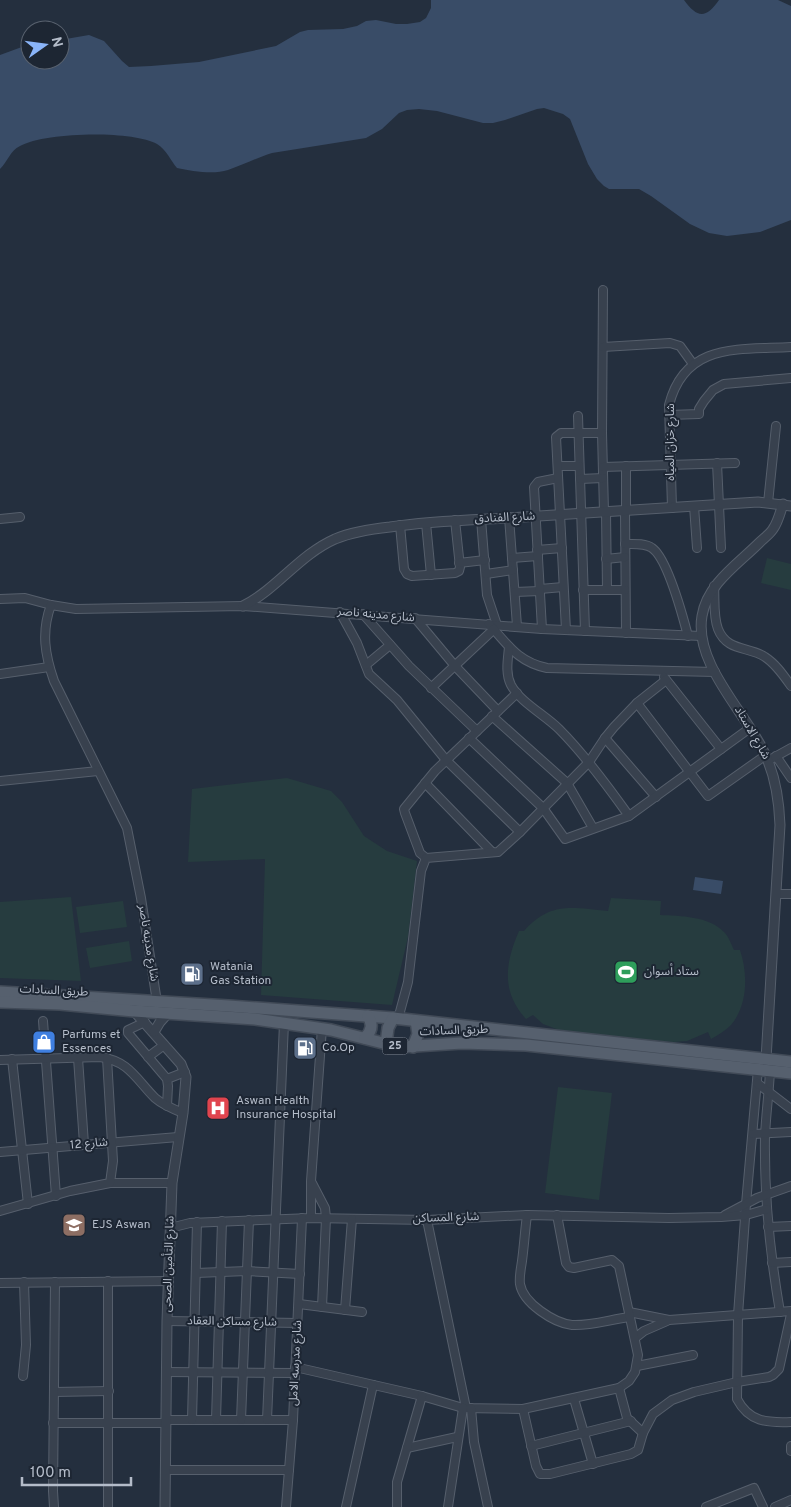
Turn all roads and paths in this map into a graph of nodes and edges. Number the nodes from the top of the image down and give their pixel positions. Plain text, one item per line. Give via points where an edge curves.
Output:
1 (603, 290) dead end
2 (603, 346) junction
3 (791, 347) edge
4 (693, 364) junction
5 (791, 378) edge
6 (669, 415) junction
7 (578, 416) dead end
8 (776, 426) dead end
9 (578, 433) junction
10 (602, 433) junction
11 (717, 463) junction
12 (735, 463) dead end
13 (670, 465) junction
14 (558, 466) junction
15 (579, 466) junction
16 (626, 466) junction
17 (603, 467) junction
18 (558, 478) junction
19 (603, 478) junction
20 (580, 479) junction
21 (768, 503) junction
22 (718, 504) junction
23 (787, 505) edge
24 (694, 506) junction
25 (672, 508) junction
26 (626, 511) junction
27 (605, 512) junction
28 (581, 513) junction
29 (560, 514) junction
30 (536, 516) junction
31 (20, 517) dead end
32 (509, 517) junction
33 (0, 519) edge
34 (482, 519) junction
35 (455, 520) junction
36 (426, 523) junction
37 (400, 525) junction
38 (625, 544) junction
39 (562, 548) junction
40 (697, 548) dead end
41 (721, 548) dead end
42 (538, 553) junction
43 (625, 557) junction
44 (512, 558) junction
45 (606, 559) junction
46 (485, 560) junction
47 (460, 563) junction
48 (513, 570) junction
49 (486, 574) junction
50 (431, 575) junction
51 (714, 586) junction
52 (563, 587) junction
53 (540, 590) junction
54 (583, 590) junction
55 (607, 590) junction
56 (626, 590) junction
57 (515, 592) junction
58 (0, 599) edge
59 (51, 605) junction
60 (243, 606) junction
61 (340, 612) junction
62 (363, 614) junction
63 (415, 618) junction
64 (494, 626) junction
65 (517, 626) junction
66 (542, 628) junction
67 (566, 630) junction
68 (585, 631) junction
69 (626, 633) junction
70 (688, 636) junction
71 (701, 636) junction
72 (390, 645) junction
73 (509, 647) junction
74 (366, 665) junction
75 (455, 666) junction
76 (49, 667) junction
77 (660, 671) junction
78 (715, 672) junction
79 (0, 674) edge
80 (666, 680) junction
81 (790, 682) edge
82 (431, 688) junction
83 (516, 693) junction
84 (637, 703) junction
85 (495, 713) junction
86 (750, 728) junction
87 (476, 731) junction
88 (469, 738) junction
89 (605, 738) junction
90 (791, 748) edge
91 (721, 749) junction
92 (770, 757) junction
93 (446, 760) junction
94 (589, 762) junction
95 (98, 771) junction
96 (690, 772) junction
97 (791, 778) edge
98 (0, 781) edge
99 (425, 782) junction
100 (567, 783) junction
101 (656, 797) junction
102 (543, 808) junction
103 (629, 816) junction
104 (593, 828) junction
105 (520, 832) junction
106 (492, 852) junction
107 (426, 858) junction
108 (776, 894) junction
109 (791, 894) edge
110 (0, 992) edge
111 (0, 1002) edge
112 (157, 1002) junction
113 (134, 1011) junction
114 (168, 1013) junction
115 (368, 1016) junction
116 (395, 1018) junction
117 (43, 1021) dead end
118 (416, 1021) junction
119 (145, 1022) junction
120 (284, 1023) junction
121 (440, 1024) junction
122 (322, 1028) junction
123 (154, 1032) junction
124 (365, 1038) junction
125 (386, 1044) junction
126 (436, 1044) junction
127 (164, 1045) junction
128 (413, 1046) junction
129 (148, 1057) junction
130 (46, 1058) junction
131 (78, 1058) junction
132 (107, 1058) junction
133 (12, 1059) junction
134 (766, 1059) junction
135 (0, 1060) edge
136 (791, 1062) edge
137 (758, 1070) junction
138 (770, 1071) junction
139 (185, 1072) junction
140 (791, 1073) edge
141 (167, 1079) junction
142 (757, 1083) junction
143 (768, 1092) junction
144 (167, 1106) junction
145 (791, 1109) edge
146 (182, 1113) junction
147 (791, 1132) edge
148 (753, 1134) junction
149 (765, 1134) junction
150 (178, 1137) junction
151 (113, 1142) junction
152 (84, 1144) junction
153 (52, 1147) junction
154 (21, 1150) junction
155 (0, 1152) edge
156 (311, 1181) junction
157 (172, 1183) junction
158 (110, 1184) junction
159 (791, 1186) edge
160 (766, 1195) junction
161 (56, 1196) junction
162 (28, 1204) junction
163 (746, 1204) junction
164 (767, 1209) junction
165 (0, 1211) edge
166 (527, 1215) junction
167 (557, 1215) junction
168 (746, 1215) junction
169 (722, 1217) junction
170 (307, 1218) junction
171 (326, 1218) junction
172 (276, 1219) junction
173 (352, 1219) junction
174 (249, 1220) junction
175 (427, 1220) junction
176 (222, 1221) junction
177 (197, 1222) junction
178 (791, 1226) edge
179 (768, 1227) junction
180 (170, 1228) junction
181 (791, 1262) edge
182 (772, 1263) junction
183 (247, 1271) junction
184 (221, 1272) junction
185 (274, 1272) junction
186 (196, 1273) junction
187 (300, 1274) junction
188 (108, 1281) junction
189 (168, 1281) junction
190 (24, 1282) junction
191 (55, 1282) junction
192 (0, 1283) edge
193 (299, 1304) junction
194 (322, 1307) junction
195 (346, 1310) junction
196 (362, 1312) dead end
197 (780, 1312) junction
198 (791, 1313) edge
199 (630, 1314) junction
200 (738, 1315) junction
201 (669, 1320) junction
202 (167, 1321) junction
203 (194, 1321) junction
204 (219, 1322) junction
205 (245, 1322) junction
206 (271, 1322) junction
207 (298, 1323) junction
208 (635, 1338) junction
209 (694, 1355) dead end
210 (637, 1366) junction
211 (295, 1370) junction
212 (166, 1372) junction
213 (193, 1372) junction
214 (218, 1372) junction
215 (243, 1372) junction
216 (269, 1373) junction
217 (23, 1376) dead end
218 (737, 1382) junction
219 (373, 1385) junction
220 (620, 1388) junction
221 (109, 1391) junction
222 (54, 1392) junction
223 (422, 1396) junction
224 (574, 1399) junction
225 (466, 1408) junction
226 (524, 1409) junction
227 (192, 1420) junction
228 (216, 1420) junction
229 (241, 1420) junction
230 (267, 1420) junction
231 (293, 1420) junction
232 (166, 1421) junction
233 (631, 1421) junction
234 (791, 1422) edge
235 (53, 1423) junction
236 (109, 1424) junction
237 (584, 1433) junction
238 (643, 1433) junction
239 (457, 1437) junction
240 (531, 1446) junction
241 (791, 1446) edge
242 (407, 1448) junction
243 (791, 1451) edge
244 (593, 1464) junction
245 (165, 1470) junction
246 (289, 1470) junction
247 (791, 1500) edge
248 (54, 1507) edge
249 (108, 1507) edge
250 (165, 1507) edge
251 (286, 1507) edge
252 (346, 1507) edge
253 (397, 1507) edge
254 (448, 1507) edge
255 (488, 1507) edge
256 (706, 1507) edge
257 (763, 1507) edge
258 (775, 1507) edge

1 - 2 street
2 - 4 street via 676,344
2 - 10 street
3 - 4 street, شارع خزان المياه via 726,351 703,357
4 - 6 street, شارع خزان المياه via 674,388
5 - 6 street via 724,384 713,390 699,408 699,414
6 - 13 street, شارع خزان المياه
7 - 9 street
8 - 21 street
9 - 10 street
9 - 14 street via 557,436
9 - 15 street
10 - 17 street
11 - 12 street
11 - 13 street
11 - 22 street
13 - 16 street
13 - 25 street, شارع خزان المياه
14 - 15 street
14 - 18 street
15 - 20 street
16 - 17 street
16 - 26 street
17 - 19 street
18 - 29 street
18 - 30 street via 535,484
19 - 20 street
19 - 27 street
20 - 28 street
21 - 22 street, شارع الفنادق
21 - 23 street, شارع الفنادق
22 - 24 street, شارع الفنادق
22 - 41 street
23 - 51 street, شارع الاستاد via 773,529
24 - 25 street, شارع الفنادق
24 - 40 street
25 - 26 street, شارع الفنادق
26 - 27 street, شارع الفنادق
26 - 38 street
27 - 28 street, شارع الفنادق
27 - 45 street
28 - 29 street, شارع الفنادق
28 - 54 street
29 - 30 street, شارع الفنادق
29 - 39 street
30 - 32 street, شارع الفنادق
30 - 42 street
31 - 33 street
32 - 34 street, شارع الفنادق
32 - 44 street
34 - 35 street, شارع الفنادق
34 - 46 street
35 - 36 street, شارع الفنادق
35 - 47 street
36 - 37 street, شارع الفنادق
36 - 50 street
37 - 50 street via 405,572 412,576
37 - 60 street, شارع الفنادق via 335,539 303,558 261,596
38 - 43 street
38 - 70 street via 646,545 656,551 672,584
39 - 42 street
39 - 52 street
42 - 44 street
42 - 53 street
43 - 45 street
43 - 56 street
44 - 48 street
45 - 55 street
46 - 47 street
46 - 49 street
47 - 50 street via 457,573
48 - 49 street
48 - 57 street
49 - 64 street
51 - 71 street, شارع الاستاد via 702,615
51 - 81 street via 720,635 738,649 765,657
52 - 53 street
52 - 67 street
53 - 57 street
53 - 66 street
54 - 55 street
54 - 68 street
55 - 56 street
56 - 69 street
57 - 65 street
58 - 59 street, شارع مدينه ناصر via 25,598
59 - 60 street, شارع مدينه ناصر via 76,609
59 - 76 street, شارع مدينه ناصر via 44,638
60 - 61 street, شارع مدينه ناصر
61 - 62 street, شارع مدينه ناصر
61 - 74 street
62 - 63 street, شارع مدينه ناصر
62 - 72 street
63 - 64 street, شارع مدينه ناصر
63 - 75 street
64 - 65 street, شارع مدينه ناصر
64 - 73 street
64 - 75 street
65 - 66 street, شارع مدينه ناصر
66 - 67 street, شارع مدينه ناصر
67 - 68 street, شارع مدينه ناصر
68 - 69 street, شارع مدينه ناصر
69 - 70 street, شارع مدينه ناصر
70 - 71 street, شارع مدينه ناصر
71 - 78 street, شارع الاستاد
72 - 74 street
72 - 82 street
73 - 77 street via 526,661 547,668
73 - 83 street via 508,673
74 - 93 street via 369,674 397,700
75 - 82 street
75 - 85 street
76 - 79 street
76 - 95 street, شارع مدينه ناصر
77 - 78 street
77 - 80 street
78 - 86 street, شارع الاستاد
80 - 84 street
80 - 91 street
82 - 87 street
83 - 85 street
83 - 94 street via 559,728
84 - 89 street
84 - 96 street
85 - 87 street
85 - 100 street
86 - 91 street
86 - 92 street, شارع الاستاد
87 - 88 street
88 - 93 street
88 - 102 street
89 - 94 street
89 - 101 street
90 - 92 street
91 - 96 street
92 - 96 street via 708,796
92 - 97 street
92 - 108 street, شارع الاستاد via 779,809
93 - 99 street
93 - 105 street
94 - 100 street
94 - 103 street
95 - 98 street
95 - 112 street, شارع مدينه ناصر via 130,840
96 - 101 street
99 - 106 street
99 - 107 street via 404,808 420,853
100 - 102 street
100 - 104 street
101 - 103 street
102 - 104 street via 565,839
102 - 105 street
103 - 104 street
105 - 106 street via 498,852
106 - 107 street
107 - 116 street via 421,871 408,982
108 - 109 street
108 - 134 street, شارع الاستاد
110 - 112 main road, طريق السادات / 25
111 - 113 main road, طريق السادات / 25
112 - 115 main road, طريق السادات / 25
113 - 114 main road, طريق السادات / 25
113 - 119 street
114 - 120 main road, طريق السادات / 25
114 - 123 street
115 - 116 main road, طريق السادات / 25
115 - 124 main road via 371,1026
116 - 118 main road, طريق السادات / 25
116 - 125 main road via 388,1028
117 - 130 street
118 - 121 main road, طريق السادات / 25
118 - 128 main road via 418,1034
119 - 123 street
119 - 129 street via 131,1027 128,1033
120 - 122 main road, طريق السادات / 25
120 - 172 street
121 - 126 main road via 433,1031 432,1038
121 - 134 main road, طريق السادات / 25
122 - 124 main road, طريق السادات / 25
122 - 156 street, شارع مدرسه الامل
123 - 127 street
124 - 125 main road, طريق السادات / 25
125 - 128 main road, طريق السادات / 25
126 - 128 main road, طريق السادات / 25
126 - 137 main road, طريق السادات / 25 via 526,1045
127 - 129 street
127 - 139 street
129 - 141 street
130 - 131 street
130 - 133 street
130 - 153 street
131 - 132 street
131 - 152 street
132 - 144 street via 122,1063
132 - 151 street
133 - 135 street
133 - 154 street
134 - 136 main road, طريق السادات / 25
137 - 138 main road, طريق السادات / 25
137 - 142 street
138 - 140 main road, طريق السادات / 25
138 - 143 street
139 - 141 street
139 - 146 street, شارع التأمين الصحى
141 - 144 street
142 - 143 street
142 - 148 street
143 - 145 street
143 - 149 street
144 - 146 street
146 - 150 street, شارع التأمين الصحى
147 - 149 street
148 - 149 street
148 - 163 street
149 - 160 street
150 - 151 street, شارع 12
150 - 157 street, شارع التأمين الصحى
151 - 152 street, شارع 12
151 - 158 street
152 - 153 street, شارع 12
153 - 154 street, شارع 12
153 - 161 street
154 - 155 street, شارع 12
154 - 162 street
156 - 170 street, شارع مدرسه الامل
156 - 171 street
157 - 158 street
157 - 180 street, شارع التأمين الصحى
158 - 161 street
159 - 160 street, شارع المساكن
160 - 163 street, شارع المساكن
160 - 164 street
161 - 162 street
162 - 165 street
163 - 168 street
163 - 169 street, شارع المساكن
164 - 168 street, شارع المساكن
164 - 179 street
166 - 167 street, شارع المساكن
166 - 175 street, شارع المساكن
166 - 199 street via 520,1281 528,1302 570,1324 580,1325
167 - 169 street, شارع المساكن
167 - 199 street via 567,1265 574,1268 615,1261
168 - 169 street, شارع المساكن
168 - 200 street
170 - 171 street, شارع المساكن
170 - 172 street, شارع المساكن
170 - 187 street, شارع مدرسه الامل
171 - 173 street, شارع المساكن
171 - 194 street
172 - 174 street, شارع المساكن
172 - 185 street
173 - 175 street, شارع المساكن
173 - 195 street
174 - 176 street, شارع المساكن
174 - 183 street
175 - 225 street
176 - 177 street, شارع المساكن
176 - 184 street
177 - 180 street, شارع المساكن
177 - 186 street
178 - 179 street
179 - 182 street
180 - 189 street, شارع التأمين الصحى
181 - 182 street
182 - 197 street
183 - 184 street
183 - 185 street
183 - 205 street
184 - 186 street
184 - 204 street
185 - 187 street
185 - 206 street
186 - 203 street
187 - 193 street, شارع مدرسه الامل
188 - 189 street
188 - 191 street
188 - 221 street
189 - 202 street, شارع التأمين الصحى
190 - 191 street
190 - 192 street
190 - 217 street via 26,1346
191 - 222 street
193 - 194 street
193 - 207 street, شارع مدرسه الامل
194 - 195 street
195 - 196 street
197 - 198 street
197 - 200 street
198 - 218 street via 777,1373
199 - 201 street
199 - 208 street
200 - 201 street
200 - 218 street
201 - 208 street
202 - 203 street, شارع مساكن العقاد
202 - 212 street, شارع التأمين الصحى
203 - 204 street, شارع مساكن العقاد
203 - 213 street
204 - 205 street, شارع مساكن العقاد
204 - 214 street
205 - 206 street, شارع مساكن العقاد
205 - 215 street
206 - 207 street, شارع مساكن العقاد
206 - 216 street
207 - 211 street, شارع مدرسه الامل
208 - 210 street
209 - 210 street
210 - 220 street via 629,1381
211 - 216 street
211 - 219 street
211 - 231 street, شارع مدرسه الامل
212 - 213 street
212 - 232 street, شارع التأمين الصحى
213 - 214 street
213 - 227 street
214 - 215 street
214 - 228 street
215 - 216 street
215 - 229 street
216 - 230 street
218 - 234 street via 737,1399 743,1410 755,1418
218 - 238 street via 672,1400 653,1414
219 - 223 street
219 - 252 street
220 - 224 street
220 - 233 street
221 - 222 street
221 - 236 street
222 - 235 street
223 - 225 street
223 - 242 street
224 - 226 street
224 - 237 street
225 - 226 street
225 - 239 street
225 - 255 street
226 - 240 street
227 - 228 street
227 - 232 street
228 - 229 street
229 - 230 street
230 - 231 street
231 - 246 street, شارع مدرسه الامل
232 - 236 street
232 - 245 street, شارع التأمين الصحى
233 - 237 street
233 - 238 street
235 - 236 street
235 - 248 street
236 - 249 street
237 - 240 street
237 - 244 street
238 - 244 street via 635,1453
239 - 242 street
239 - 254 street
240 - 244 street via 537,1471 545,1475
241 - 243 street
242 - 253 street via 397,1482
245 - 246 street
245 - 250 street, شارع التأمين الصحى
246 - 251 street, شارع مدرسه الامل
247 - 258 street
256 - 257 street via 754,1488

